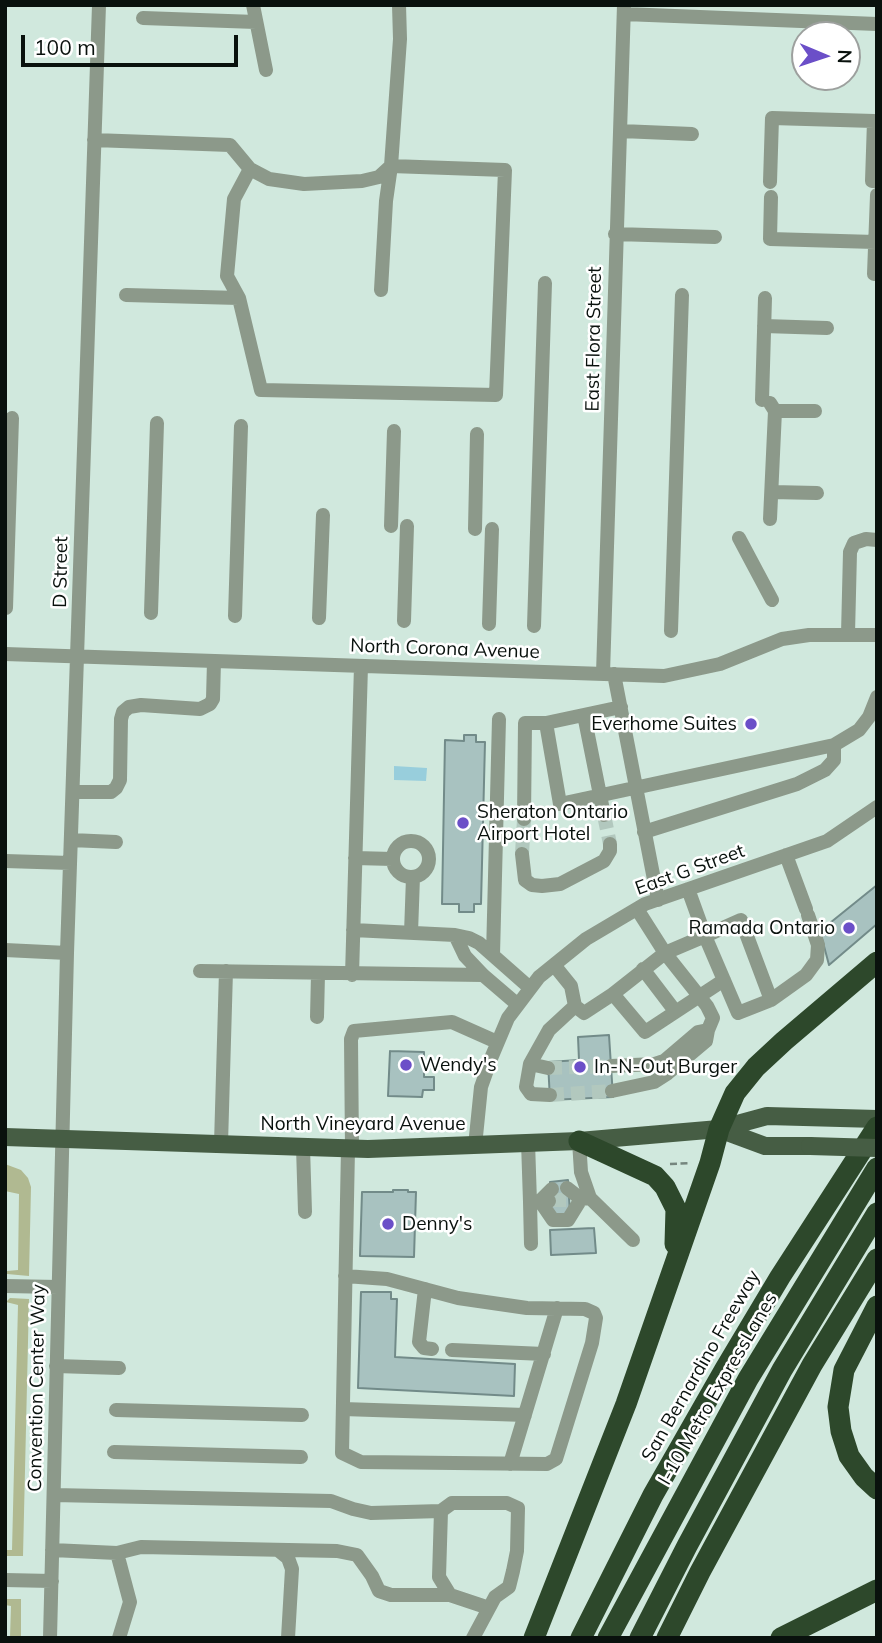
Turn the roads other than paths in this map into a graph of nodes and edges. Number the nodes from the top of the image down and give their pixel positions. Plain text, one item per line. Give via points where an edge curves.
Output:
1 (99, 5) edge
2 (253, 5) edge
3 (399, 5) edge
4 (624, 9) edge
5 (143, 18) dead end
6 (256, 22) junction
7 (877, 23) edge
8 (266, 71) dead end
9 (621, 131) junction
10 (692, 134) dead end
11 (94, 140) junction
12 (391, 166) junction
13 (250, 169) junction
14 (877, 181) edge
15 (877, 195) edge
16 (615, 234) junction
17 (715, 237) dead end
18 (875, 242) edge
19 (877, 274) edge
20 (545, 283) dead end
21 (381, 290) dead end
22 (126, 295) dead end
23 (682, 295) dead end
24 (239, 298) junction
25 (765, 298) dead end
26 (764, 326) junction
27 (827, 328) dead end
28 (769, 404) junction
29 (814, 411) dead end
30 (12, 418) dead end
31 (157, 423) dead end
32 (241, 426) dead end
33 (394, 430) dead end
34 (477, 434) dead end
35 (772, 492) junction
36 (817, 493) dead end
37 (323, 515) dead end
38 (770, 519) dead end
39 (391, 526) dead end
40 (407, 526) dead end
41 (475, 529) dead end
42 (492, 529) dead end
43 (739, 538) dead end
44 (871, 539) edge
45 (772, 600) dead end
46 (6, 608) edge
47 (151, 613) dead end
48 (235, 616) dead end
49 (319, 618) dead end
50 (404, 621) dead end
51 (489, 624) dead end
52 (534, 626) dead end
53 (671, 631) dead end
54 (848, 634) junction
55 (877, 635) edge
56 (5, 654) edge
57 (79, 656) junction
58 (214, 661) junction
59 (361, 666) junction
60 (609, 674) junction
61 (877, 697) edge
62 (621, 707) junction
63 (584, 715) junction
64 (499, 719) dead end
65 (547, 723) junction
66 (834, 745) junction
67 (636, 787) junction
68 (73, 792) junction
69 (600, 795) junction
70 (877, 807) edge
71 (604, 815) tunnel mouth
72 (524, 819) tunnel mouth
73 (645, 832) junction
74 (71, 841) junction
75 (116, 842) dead end
76 (610, 844) dead end
77 (522, 854) tunnel mouth
78 (786, 855) junction
79 (355, 858) junction
80 (393, 859) junction
81 (5, 861) edge
82 (70, 863) junction
83 (413, 877) junction
84 (688, 889) junction
85 (657, 900) junction
86 (637, 909) junction
87 (353, 930) junction
88 (411, 933) junction
89 (455, 935) junction
90 (705, 936) junction
91 (5, 950) edge
92 (67, 953) junction
93 (665, 953) junction
94 (493, 955) junction
95 (877, 962) edge
96 (554, 965) junction
97 (643, 969) junction
98 (200, 971) dead end
99 (226, 971) junction
100 (318, 974) junction
101 (352, 975) junction
102 (483, 975) junction
103 (723, 980) junction
104 (530, 988) junction
105 (612, 994) junction
106 (697, 995) junction
107 (771, 1000) junction
108 (518, 1005) junction
109 (575, 1006) junction
110 (675, 1011) junction
111 (317, 1017) dead end
112 (708, 1030) junction
113 (497, 1042) junction
114 (530, 1063) junction
115 (611, 1066) tunnel mouth
116 (548, 1068) tunnel mouth
117 (612, 1091) tunnel mouth
118 (550, 1095) tunnel mouth
119 (877, 1119) edge
120 (877, 1127) edge
121 (719, 1129) junction
122 (5, 1137) edge
123 (62, 1139) junction
124 (579, 1141) junction
125 (528, 1142) junction
126 (221, 1144) junction
127 (475, 1146) junction
128 (303, 1147) junction
129 (877, 1148) edge
130 (350, 1149) junction
131 (877, 1168) edge
132 (576, 1196) junction
133 (543, 1198) junction
134 (305, 1212) dead end
135 (877, 1213) edge
136 (633, 1240) dead end
137 (531, 1244) dead end
138 (877, 1259) edge
139 (345, 1276) junction
140 (670, 1281) junction
141 (5, 1286) edge
142 (58, 1287) junction
143 (425, 1289) junction
144 (877, 1306) edge
145 (557, 1308) junction
146 (432, 1349) dead end
147 (452, 1350) dead end
148 (544, 1354) junction
149 (57, 1366) junction
150 (119, 1368) dead end
151 (342, 1409) junction
152 (116, 1410) dead end
153 (302, 1415) dead end
154 (525, 1415) junction
155 (114, 1452) dead end
156 (301, 1457) dead end
157 (510, 1464) junction
158 (877, 1489) edge
159 (54, 1495) junction
160 (440, 1511) junction
161 (52, 1550) junction
162 (278, 1550) junction
163 (117, 1553) junction
164 (5, 1580) edge
165 (52, 1581) junction
166 (877, 1590) edge
167 (450, 1595) junction
168 (489, 1608) junction
169 (50, 1638) edge
170 (118, 1638) edge
171 (288, 1638) edge
172 (473, 1638) edge
173 (534, 1638) edge
174 (581, 1638) edge
175 (608, 1638) edge
176 (640, 1638) edge
177 (667, 1638) edge
178 (781, 1638) edge

1 - 11 street, D Street
2 - 6 street
3 - 12 street
4 - 7 street
4 - 9 street, East Flora Street
5 - 6 street
6 - 8 street
9 - 10 street
9 - 16 street, East Flora Street
11 - 13 street via 230,145
11 - 57 street, D Street
12 - 13 street via 379,177 362,181 304,184 269,179
12 - 21 street
12 - 24 street via 505,170 496,395 261,390
13 - 24 street via 234,200 227,276
14 - 18 street via 872,181 874,121 772,118 770,239
15 - 18 street
16 - 17 street
16 - 60 street, East Flora Street
18 - 19 street
20 - 52 street
22 - 24 street
23 - 53 street
25 - 26 street
26 - 27 street
26 - 28 street
28 - 29 street
28 - 35 street
30 - 46 street
31 - 47 street
32 - 48 street
33 - 39 street
34 - 41 street
35 - 36 street
35 - 38 street
37 - 49 street
40 - 50 street
42 - 51 street
43 - 45 street
44 - 54 street via 854,543 850,552
54 - 55 street, North Corona Avenue
54 - 60 street, North Corona Avenue via 782,639 692,672
56 - 57 street, North Corona Avenue
57 - 58 street, North Corona Avenue
57 - 68 street, D Street
58 - 59 street, North Corona Avenue
58 - 68 street via 213,699 205,707 129,707 121,719 116,788 111,792
59 - 60 street, North Corona Avenue
59 - 79 street
60 - 62 street, East Flora Street
61 - 66 street via 859,730
62 - 63 street
62 - 67 street, East Flora Street
63 - 65 street
63 - 69 street
64 - 94 street
65 - 69 street via 559,804
65 - 72 street via 526,723
66 - 67 street
66 - 73 street via 834,760 825,770 797,784
67 - 69 street
67 - 73 street, East Flora Street
68 - 74 street, D Street
69 - 71 street
70 - 78 street, East G Street via 827,841
73 - 85 street, East Flora Street
74 - 75 street
74 - 82 street, D Street
76 - 77 street via 604,861 560,884 532,885 525,880
78 - 84 street, East G Street
78 - 107 street via 818,945 817,960 806,975
79 - 80 street
79 - 87 street
80 - 83 street via 401,874
80 - 83 street via 402,844 414,841 424,846 429,856 427,867
81 - 82 street
82 - 92 street, D Street
83 - 88 street
84 - 85 street, East G Street
84 - 90 street
85 - 86 street, East G Street
86 - 93 street
86 - 96 street, East G Street via 586,939
87 - 88 street
87 - 101 street
88 - 89 street
89 - 94 street via 479,943
89 - 102 street
90 - 93 street
90 - 103 street
90 - 107 street via 741,920
91 - 92 street
92 - 123 street, D Street
93 - 97 street
93 - 106 street
94 - 104 street
95 - 121 highway via 756,1067 736,1093
96 - 104 street, East G Street
96 - 109 street via 571,986
97 - 105 street
97 - 110 street
98 - 99 street
99 - 100 street
99 - 126 street
100 - 101 street
100 - 111 street
101 - 102 street
102 - 108 street
103 - 106 street
103 - 107 street via 738,1013
104 - 108 street, East G Street
105 - 109 street via 584,1013
105 - 110 street via 645,1032
106 - 110 street
106 - 112 street via 713,1018
108 - 113 street, East G Street
109 - 114 street via 549,1030
112 - 115 street via 698,1032 664,1061
112 - 117 street via 706,1041 654,1082
113 - 127 street, East G Street via 481,1087
113 - 130 street via 452,1022 354,1031
114 - 116 street
114 - 118 street via 526,1087 531,1094
119 - 121 main road, North Vineyard Avenue via 767,1116
120 - 174 highway, San Bernardino Freeway via 725,1369 653,1495
121 - 124 main road, North Vineyard Avenue
121 - 129 main road, North Vineyard Avenue, bridge via 765,1146
121 - 140 highway
122 - 123 main road, North Vineyard Avenue
123 - 126 main road, North Vineyard Avenue
123 - 142 street, Convention Center Way
124 - 125 main road, North Vineyard Avenue
124 - 132 street via 582,1172
124 - 140 highway via 651,1174 665,1187 677,1219
125 - 127 main road, North Vineyard Avenue
125 - 133 street
126 - 128 main road, North Vineyard Avenue
127 - 130 main road, North Vineyard Avenue
128 - 130 main road, North Vineyard Avenue
128 - 134 street
130 - 139 street
131 - 175 highway, I-10 Metro ExpressLanes via 748,1378
132 - 133 street via 568,1220 553,1220
132 - 136 street
133 - 137 street
135 - 176 highway via 746,1435
138 - 177 highway via 812,1365
139 - 143 street via 387,1279
139 - 151 street
140 - 173 highway
141 - 142 street
142 - 149 street, Convention Center Way
143 - 145 street via 527,1308
143 - 146 street via 419,1342
144 - 158 highway via 844,1370 838,1407 849,1455
145 - 148 street
145 - 157 street via 594,1313 592,1343 555,1459 547,1464
147 - 148 street
148 - 154 street
149 - 150 street
149 - 159 street, Convention Center Way
151 - 154 street
151 - 157 street via 342,1453 361,1462
152 - 153 street
154 - 157 street
155 - 156 street
159 - 160 street via 331,1501 371,1513
159 - 161 street, Convention Center Way
160 - 167 street via 439,1577
160 - 168 street via 452,1503 507,1503 518,1508 517,1551 509,1587
161 - 163 street
161 - 165 street, Convention Center Way
162 - 163 street via 141,1548
162 - 167 street via 357,1555 379,1591
162 - 171 street via 292,1569
163 - 170 street via 131,1602
164 - 165 street
165 - 169 street, Convention Center Way
166 - 178 highway
167 - 168 street
168 - 172 street

